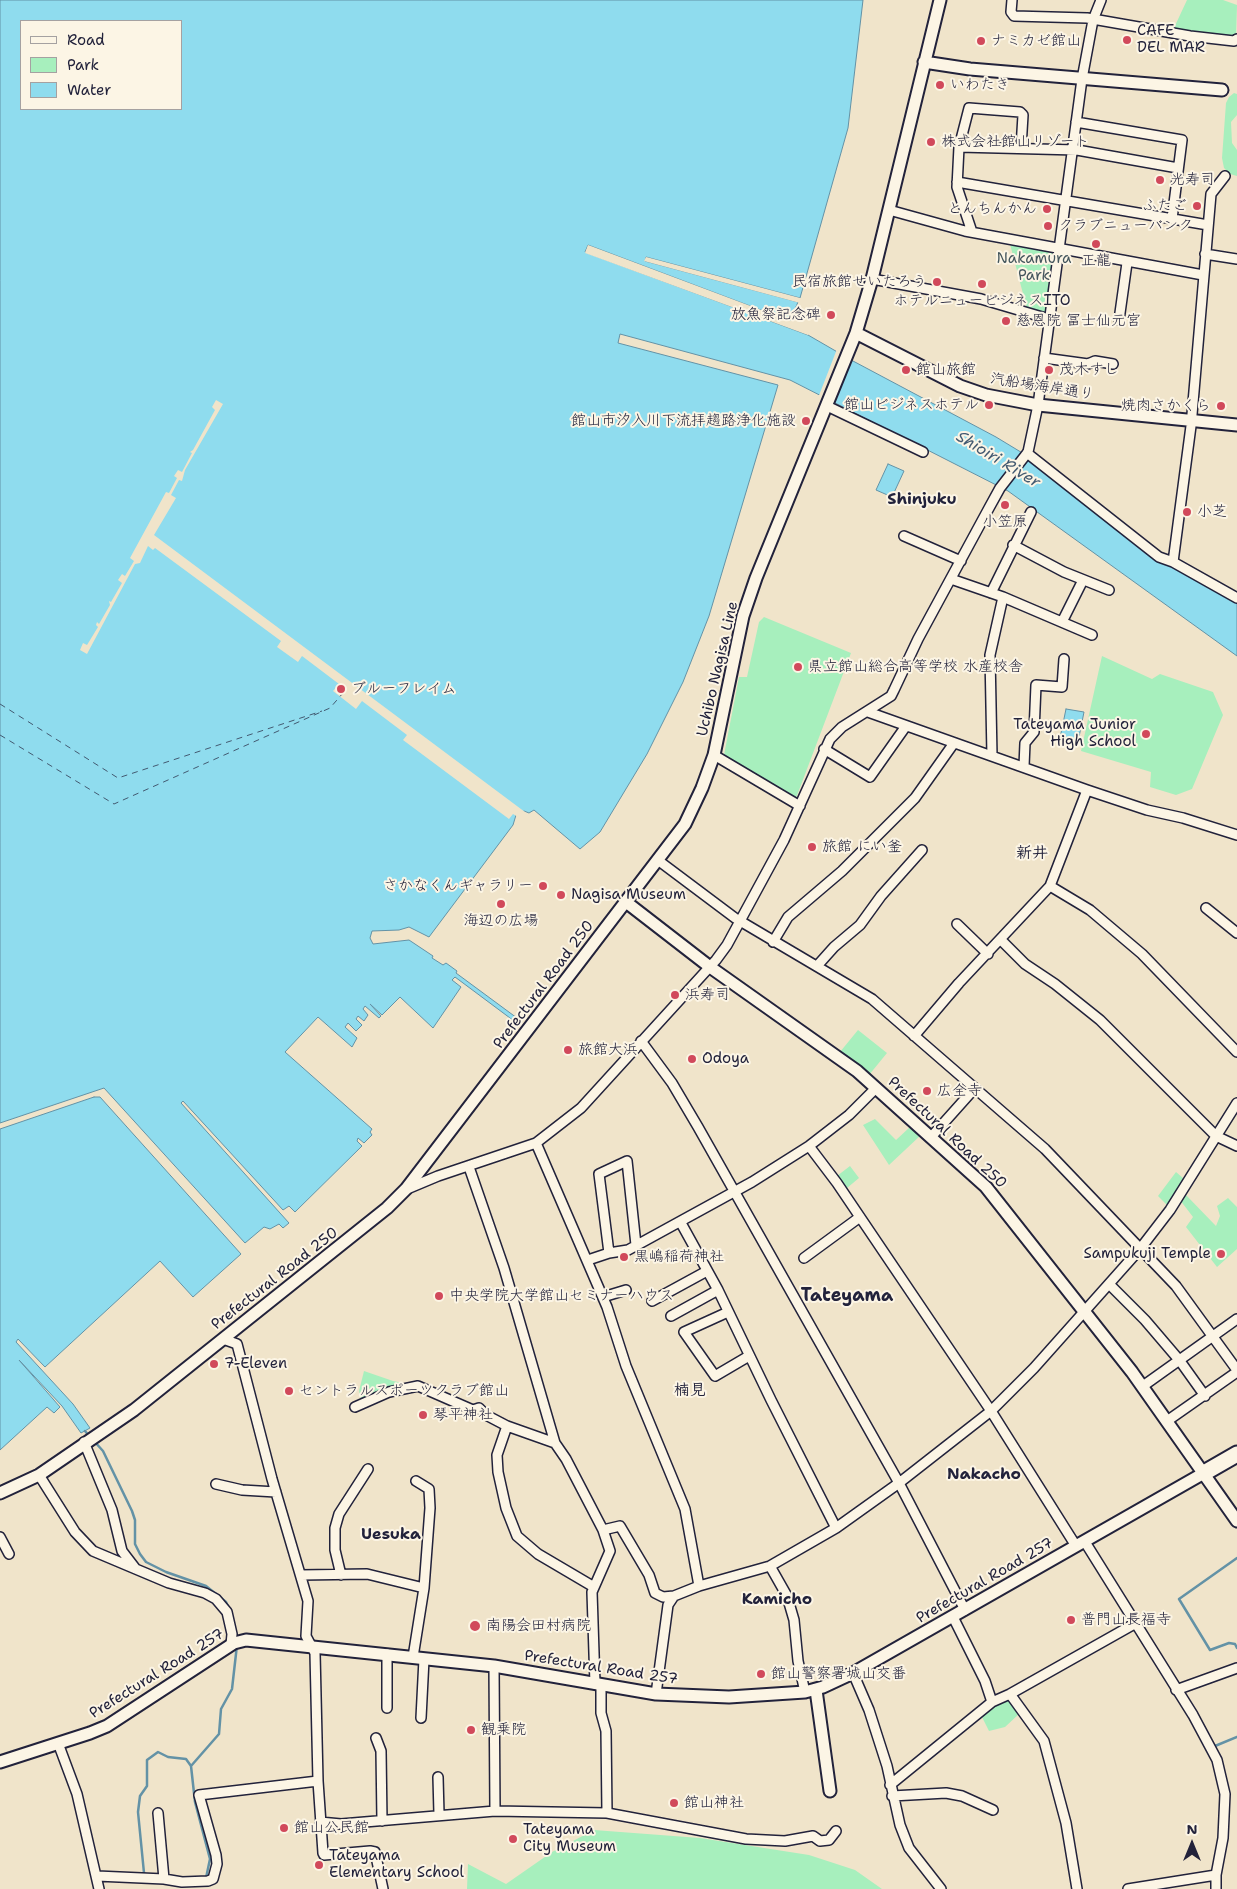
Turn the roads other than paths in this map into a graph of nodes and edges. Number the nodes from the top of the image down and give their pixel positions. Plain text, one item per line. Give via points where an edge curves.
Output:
1 (940, 0) edge
2 (1012, 0) edge
3 (1101, 0) edge
4 (1093, 20) junction
5 (1237, 39) edge
6 (924, 62) junction
7 (1082, 79) junction
8 (1222, 90) dead end
9 (1076, 122) junction
10 (959, 147) junction
11 (1021, 148) junction
12 (1072, 150) junction
13 (1178, 168) junction
14 (1225, 176) dead end
15 (957, 182) junction
16 (1065, 200) junction
17 (889, 210) junction
18 (1172, 219) junction
19 (1208, 225) junction
20 (972, 232) junction
21 (1058, 250) junction
22 (1205, 254) junction
23 (1237, 259) edge
24 (1127, 263) junction
25 (1203, 275) junction
26 (872, 279) junction
27 (1050, 319) junction
28 (1119, 320) dead end
29 (856, 334) junction
30 (1044, 358) junction
31 (1113, 364) dead end
32 (828, 404) junction
33 (1038, 405) junction
34 (1190, 420) junction
35 (1237, 425) edge
36 (923, 452) dead end
37 (1026, 454) junction
38 (1031, 512) dead end
39 (904, 536) dead end
40 (1013, 545) junction
41 (961, 561) junction
42 (1173, 562) junction
43 (951, 579) junction
44 (1083, 580) junction
45 (1109, 590) dead end
46 (991, 593) junction
47 (1003, 597) junction
48 (1237, 598) edge
49 (1062, 622) junction
50 (1092, 635) dead end
51 (1064, 659) dead end
52 (868, 712) junction
53 (906, 726) junction
54 (954, 743) junction
55 (824, 749) junction
56 (714, 755) junction
57 (992, 756) junction
58 (1024, 766) junction
59 (1087, 790) junction
60 (800, 806) junction
61 (1237, 835) edge
62 (922, 850) dead end
63 (659, 861) junction
64 (1050, 886) junction
65 (626, 902) junction
66 (1206, 908) dead end
67 (741, 921) junction
68 (957, 924) dead end
69 (1237, 933) edge
70 (1001, 940) junction
71 (773, 942) junction
72 (988, 954) junction
73 (710, 966) junction
74 (817, 966) junction
75 (914, 1036) junction
76 (641, 1041) junction
77 (1237, 1052) edge
78 (876, 1088) junction
79 (974, 1089) junction
80 (1237, 1103) edge
81 (932, 1136) junction
82 (1216, 1136) junction
83 (536, 1143) junction
84 (809, 1146) junction
85 (1237, 1146) edge
86 (469, 1166) junction
87 (406, 1189) junction
88 (734, 1192) junction
89 (860, 1217) junction
90 (681, 1223) junction
91 (636, 1245) junction
92 (1140, 1250) junction
93 (609, 1253) junction
94 (804, 1258) dead end
95 (588, 1260) junction
96 (707, 1271) junction
97 (1110, 1285) junction
98 (626, 1290) dead end
99 (718, 1290) junction
100 (603, 1297) junction
101 (652, 1301) dead end
102 (728, 1312) junction
103 (1083, 1312) junction
104 (671, 1316) dead end
105 (1237, 1319) edge
106 (1213, 1336) junction
107 (223, 1338) junction
108 (749, 1356) junction
109 (1180, 1361) junction
110 (1237, 1371) edge
111 (1142, 1386) junction
112 (1205, 1396) junction
113 (355, 1407) dead end
114 (991, 1411) junction
115 (1167, 1421) junction
116 (507, 1426) junction
117 (84, 1441) junction
118 (556, 1443) junction
119 (1237, 1454) edge
120 (368, 1469) dead end
121 (1204, 1473) junction
122 (38, 1474) junction
123 (416, 1481) dead end
124 (900, 1483) junction
125 (216, 1484) dead end
126 (276, 1492) junction
127 (0, 1494) edge
128 (1237, 1521) edge
129 (836, 1528) junction
130 (603, 1530) junction
131 (0, 1537) edge
132 (1081, 1544) junction
133 (9, 1554) dead end
134 (770, 1566) junction
135 (135, 1568) junction
136 (301, 1575) junction
137 (341, 1575) junction
138 (699, 1586) junction
139 (594, 1587) junction
140 (424, 1588) junction
141 (674, 1596) junction
142 (965, 1610) junction
143 (953, 1617) junction
144 (1136, 1623) junction
145 (235, 1643) junction
146 (313, 1646) junction
147 (387, 1654) junction
148 (418, 1658) junction
149 (494, 1666) junction
150 (1237, 1668) edge
151 (853, 1672) junction
152 (598, 1685) junction
153 (1176, 1690) junction
154 (810, 1691) junction
155 (656, 1694) junction
156 (1010, 1694) junction
157 (992, 1702) junction
158 (387, 1708) dead end
159 (421, 1718) dead end
160 (376, 1738) dead end
161 (58, 1743) junction
162 (0, 1762) edge
163 (438, 1777) dead end
164 (318, 1781) junction
165 (890, 1785) junction
166 (830, 1791) dead end
167 (892, 1796) junction
168 (993, 1810) dead end
169 (495, 1811) junction
170 (158, 1813) dead end
171 (607, 1813) junction
172 (439, 1814) junction
173 (382, 1821) junction
174 (320, 1822) junction
175 (836, 1831) dead end
176 (1216, 1875) junction
177 (97, 1876) junction
178 (164, 1879) junction
179 (183, 1886) edge
180 (99, 1889) edge
181 (383, 1889) edge
182 (940, 1889) edge
183 (1077, 1889) edge
184 (1128, 1889) edge
185 (1216, 1889) edge

1 - 6 main road, Uchibo Nagisa Line
2 - 4 street via 1014,16
3 - 4 street
4 - 5 street via 1190,36
4 - 7 street
6 - 7 main road
6 - 17 main road, Uchibo Nagisa Line
7 - 8 main road
7 - 9 street
9 - 12 street
9 - 13 street via 1182,140
10 - 11 street
10 - 11 street via 969,108 1020,112 1023,115
10 - 15 street
11 - 12 street
12 - 13 street
12 - 16 street
13 - 18 street
14 - 19 street via 1211,194
15 - 16 street
15 - 20 street
16 - 18 street
16 - 21 street
17 - 20 street
17 - 26 main road, Uchibo Nagisa Line
18 - 19 street
19 - 22 street
20 - 21 street
21 - 24 street
21 - 27 street
22 - 23 street
22 - 25 street
24 - 25 street
24 - 28 street
25 - 34 street
26 - 27 street via 981,299
26 - 29 main road, Uchibo Nagisa Line
27 - 30 street
29 - 32 main road, Uchibo Nagisa Line
29 - 33 main road, 汽船場海岸通り via 960,386 986,395
30 - 31 street
30 - 33 street
32 - 36 street
32 - 56 main road, Uchibo Nagisa Line via 743,616
33 - 34 main road, 汽船場海岸通り
33 - 37 street
34 - 35 main road, 汽船場海岸通り
34 - 42 street
37 - 41 street via 1000,488
37 - 42 street via 1159,557
38 - 40 street
39 - 41 street
40 - 44 street
40 - 46 street
41 - 43 street
42 - 48 street
43 - 46 street
43 - 52 street via 891,696
44 - 45 street
44 - 49 street
46 - 47 street
47 - 49 street
47 - 57 street via 990,655
49 - 50 street
51 - 58 street via 1062,687 1036,685 1034,732 1025,744
52 - 53 street
52 - 55 street via 842,727
53 - 54 street
53 - 55 street via 870,777
54 - 57 street
54 - 71 street via 915,798 842,871 788,917
55 - 60 street
56 - 60 street
56 - 63 main road, Uchibo Nagisa Line via 692,810
57 - 58 street
58 - 59 street
59 - 61 street
59 - 64 street
60 - 67 street
62 - 74 street via 860,925
63 - 65 main road, Uchibo Nagisa Line
63 - 67 street
64 - 70 street
64 - 77 street via 1090,910 1142,954
65 - 73 main road, Prefectural Road 250
65 - 87 main road, Prefectural Road 250
66 - 69 street
67 - 71 street
67 - 73 street
68 - 72 street
70 - 72 street
70 - 82 street via 1025,964 1100,1020
71 - 74 street
72 - 75 street
73 - 76 street
73 - 78 main road, Prefectural Road 250
74 - 75 street via 872,1000
75 - 79 street
76 - 83 street via 581,1108
76 - 88 street via 672,1083
78 - 81 main road, Prefectural Road 250
78 - 84 street via 849,1115
79 - 81 street
79 - 92 street via 1045,1148
80 - 82 street
81 - 103 main road, Prefectural Road 250 via 996,1198
82 - 85 street
82 - 92 street via 1170,1210
83 - 86 street
83 - 95 street
84 - 88 street
84 - 89 street
86 - 87 street
86 - 118 street via 504,1268
87 - 107 main road, Prefectural Road 250 via 388,1208 311,1271
88 - 90 street
88 - 124 street
89 - 94 street
89 - 114 street
90 - 91 street
90 - 96 street
91 - 93 street via 628,1250
91 - 93 street via 627,1161 599,1174
92 - 97 street
92 - 106 street via 1176,1286
93 - 95 street
95 - 100 street
96 - 99 street
96 - 101 street
97 - 103 street
97 - 109 street
98 - 100 street
99 - 102 street
99 - 104 street
100 - 138 street via 626,1366 685,1509
102 - 108 street
102 - 108 street via 684,1332 715,1376
103 - 111 main road, Prefectural Road 250
103 - 114 street
105 - 106 street
106 - 109 street
106 - 110 street
107 - 117 main road, Prefectural Road 250 via 134,1410
107 - 126 street via 237,1344
108 - 129 street
109 - 111 street
109 - 112 street
110 - 112 street
111 - 115 main road, Prefectural Road 250
112 - 115 street
113 - 116 street via 388,1392 418,1386 473,1410 480,1408 486,1416
114 - 124 street
114 - 132 street
115 - 121 main road, Prefectural Road 250
116 - 118 street
116 - 139 street via 496,1455 506,1508 517,1536 538,1554
117 - 122 main road, Prefectural Road 250
117 - 135 street via 112,1510 122,1551
118 - 130 street
119 - 121 highway
120 - 137 street via 339,1514 335,1528 335,1550
121 - 128 main road, Prefectural Road 250
121 - 132 main road, Prefectural Road 257
122 - 127 main road, Prefectural Road 250
122 - 135 street via 76,1532 93,1551
123 - 140 street via 429,1489 430,1495
124 - 129 street
124 - 142 street
125 - 126 street via 242,1490
126 - 136 street
129 - 134 street
130 - 139 street via 610,1551
130 - 141 street via 620,1526 649,1575 655,1593 663,1597
131 - 133 street
132 - 142 main road, Prefectural Road 257
132 - 144 street
134 - 138 street
134 - 154 street via 787,1596 794,1620 798,1661
135 - 145 street via 216,1599 227,1612
136 - 137 street
136 - 146 street via 308,1601 306,1636
137 - 140 street via 367,1574
138 - 141 street
139 - 152 street
140 - 148 street
141 - 155 street via 668,1605
142 - 143 main road, Prefectural Road 257
143 - 151 main road, Prefectural Road 257
143 - 157 street
144 - 153 street
144 - 156 street
145 - 146 main road, Prefectural Road 257 via 268,1641
145 - 161 main road, Prefectural Road 257 via 106,1726
146 - 147 main road, Prefectural Road 257
146 - 164 street
147 - 148 main road, Prefectural Road 257
147 - 158 street
148 - 149 main road, Prefectural Road 257
148 - 159 street
149 - 152 main road, Prefectural Road 257
149 - 169 street
150 - 153 street
151 - 154 main road, Prefectural Road 257
151 - 165 street via 869,1710
152 - 155 main road, Prefectural Road 257
152 - 171 street via 606,1731
153 - 176 street via 1217,1760 1224,1784 1223,1838
154 - 155 main road, Prefectural Road 257 via 729,1697
154 - 166 main road
156 - 157 street
156 - 183 street via 1044,1741 1066,1822
157 - 165 street
160 - 173 street via 381,1751
161 - 162 main road, Prefectural Road 257
161 - 177 street via 77,1794
163 - 172 street
164 - 174 street
164 - 179 street via 199,1795 217,1864 213,1879
165 - 167 street
167 - 168 street via 946,1793 962,1796
167 - 182 street via 909,1848
169 - 171 street
169 - 172 street
170 - 178 street
171 - 175 street via 746,1840 785,1841 813,1836 820,1841 829,1840
172 - 173 street
173 - 174 street
174 - 181 street via 324,1855 375,1852
176 - 184 street
176 - 185 street
177 - 178 street
177 - 180 street
178 - 179 street

